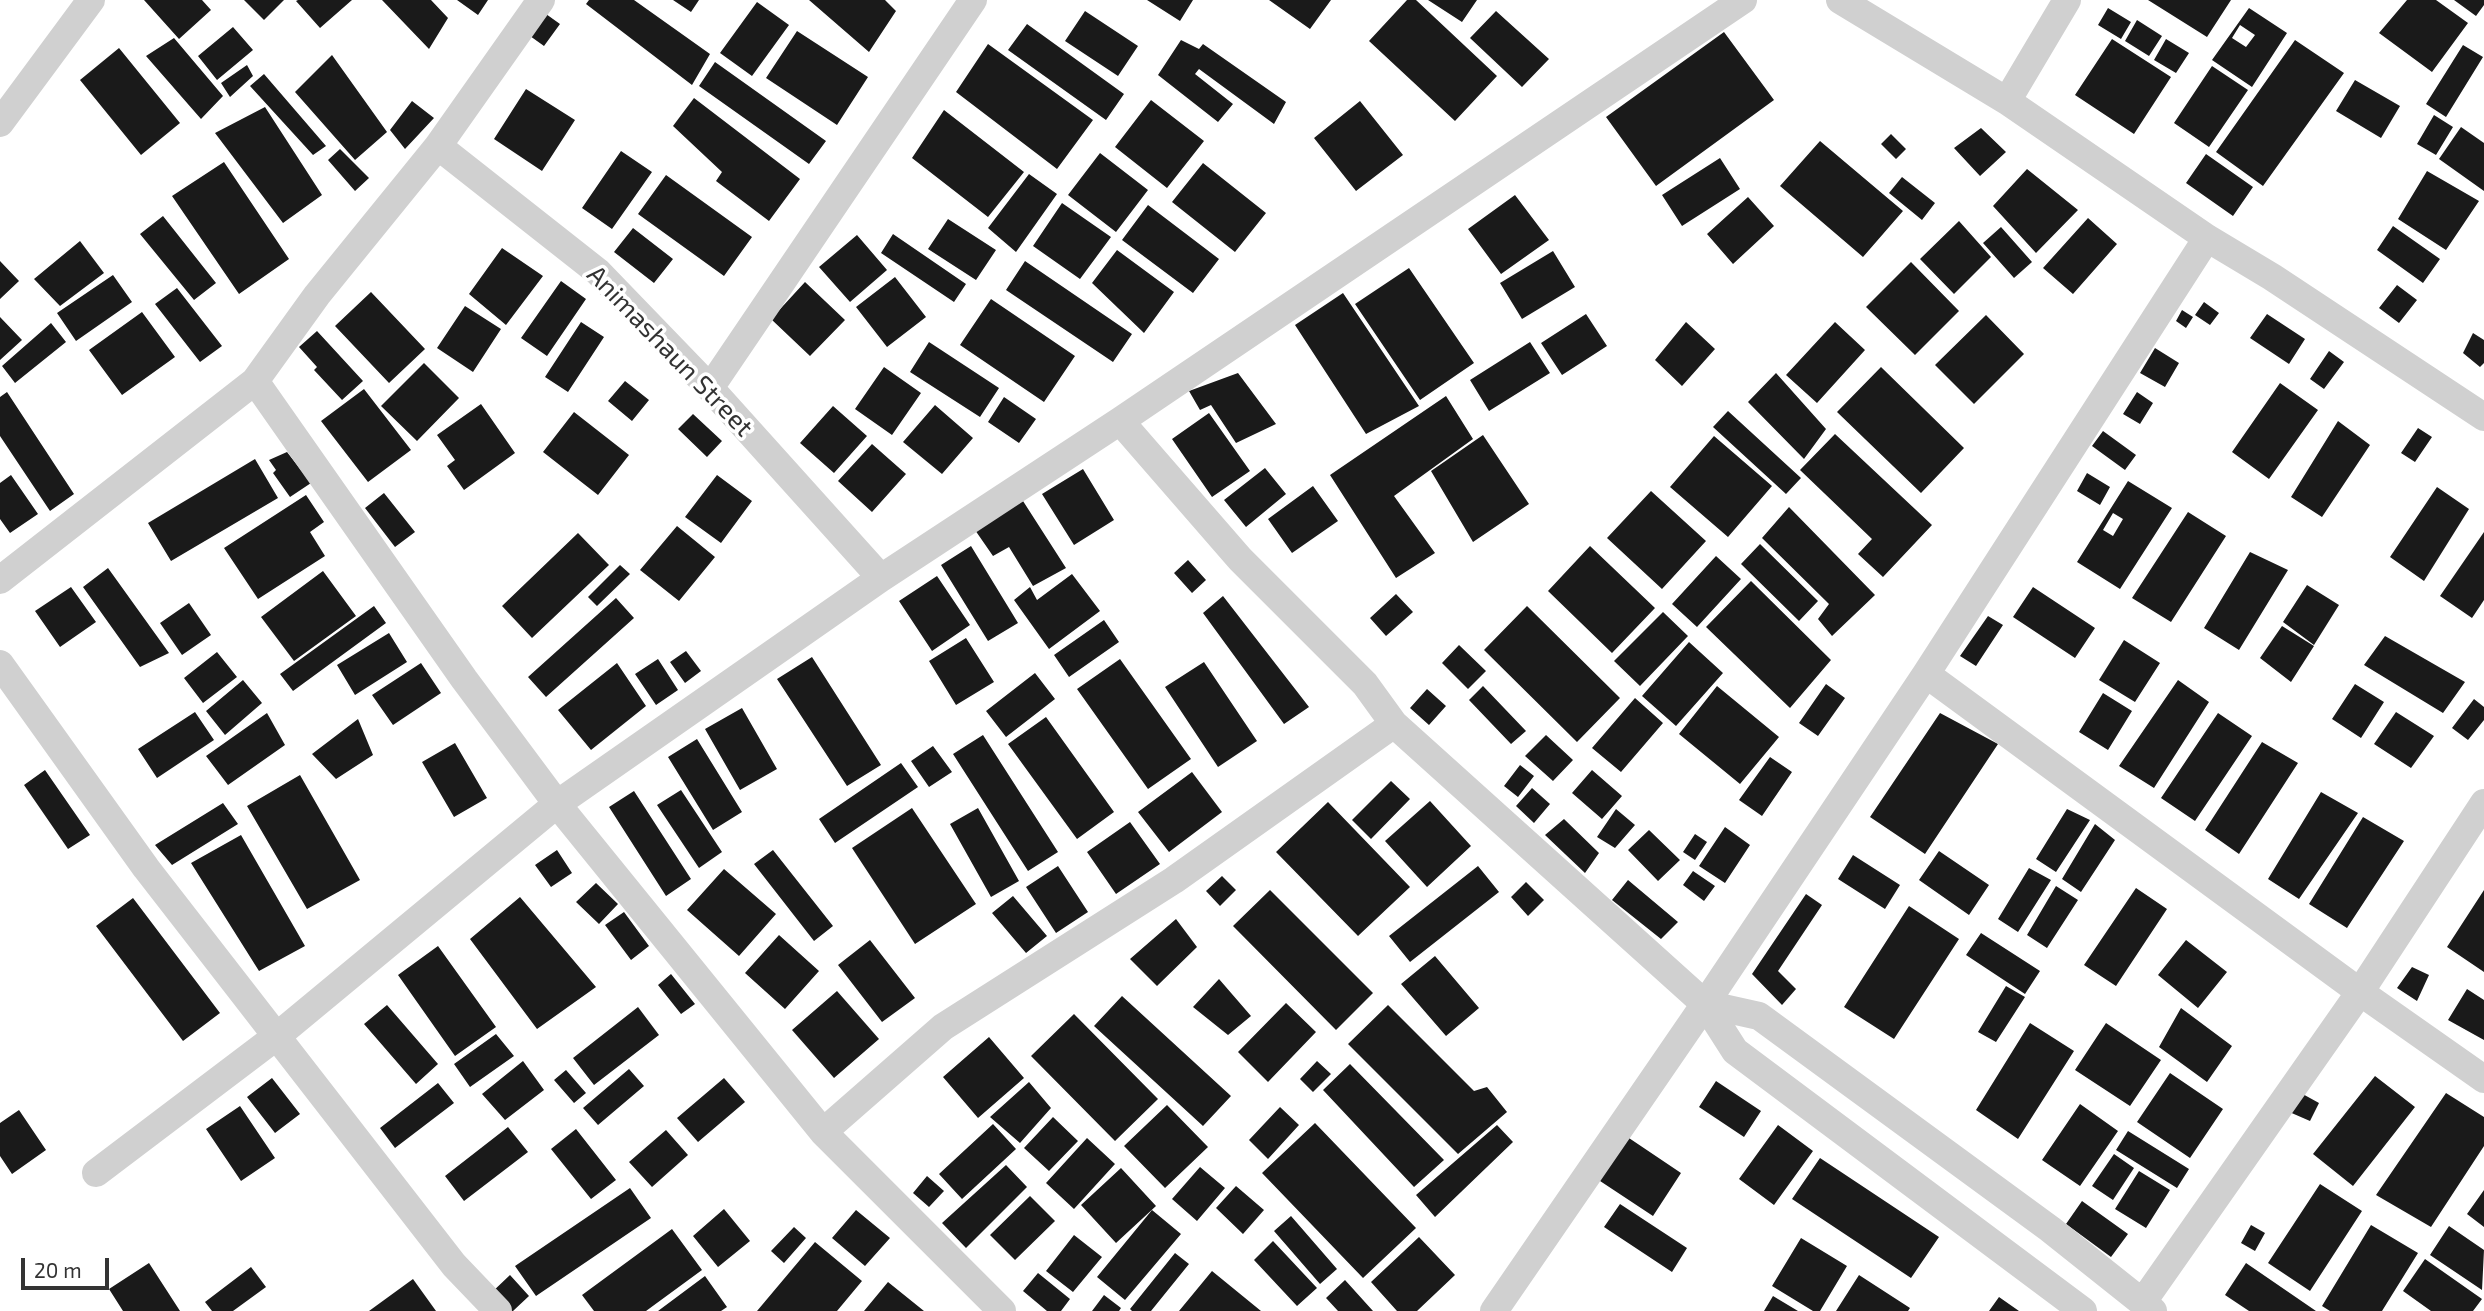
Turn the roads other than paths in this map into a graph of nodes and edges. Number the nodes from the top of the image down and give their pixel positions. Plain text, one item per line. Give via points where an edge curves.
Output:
1 (91, 0) edge
2 (541, 0) edge
3 (973, 0) edge
4 (1743, 0) edge
5 (1840, 0) edge
6 (2067, 0) edge
7 (2007, 101) junction
8 (0, 123) edge
9 (438, 146) junction
10 (2207, 238) junction
11 (255, 381) junction
12 (710, 388) junction
13 (2484, 417) edge
14 (1120, 421) junction
15 (881, 578) junction
16 (0, 580) edge
17 (0, 664) edge
18 (1926, 674) junction
19 (1394, 724) junction
20 (2484, 803) edge
21 (557, 804) junction
22 (2360, 992) junction
23 (1705, 1004) junction
24 (278, 1036) junction
25 (2484, 1079) edge
26 (822, 1132) junction
27 (96, 1173) dead end
28 (2148, 1307) edge
29 (498, 1311) edge
30 (1002, 1311) edge
31 (1494, 1311) edge
32 (2083, 1311) edge

1 - 8 street
2 - 9 street
3 - 12 street
4 - 14 street
5 - 7 street
6 - 7 street
7 - 10 street
9 - 11 street via 317,295
9 - 12 street, Animashaun Street via 598,272
10 - 13 street
10 - 18 street
11 - 16 street
11 - 21 street
12 - 15 street, Animashaun Street
14 - 15 street
14 - 19 street via 1240,559 1365,684
15 - 21 street
17 - 24 street via 146,868
18 - 22 street
18 - 23 street
19 - 23 street
19 - 26 street via 1174,880 943,1027
20 - 22 street
21 - 24 street
21 - 26 street
22 - 25 street
22 - 28 street
23 - 28 street via 1759,1016 2050,1229
23 - 31 street
23 - 32 street via 1735,1051
24 - 27 street
24 - 29 street via 454,1265
26 - 30 street

